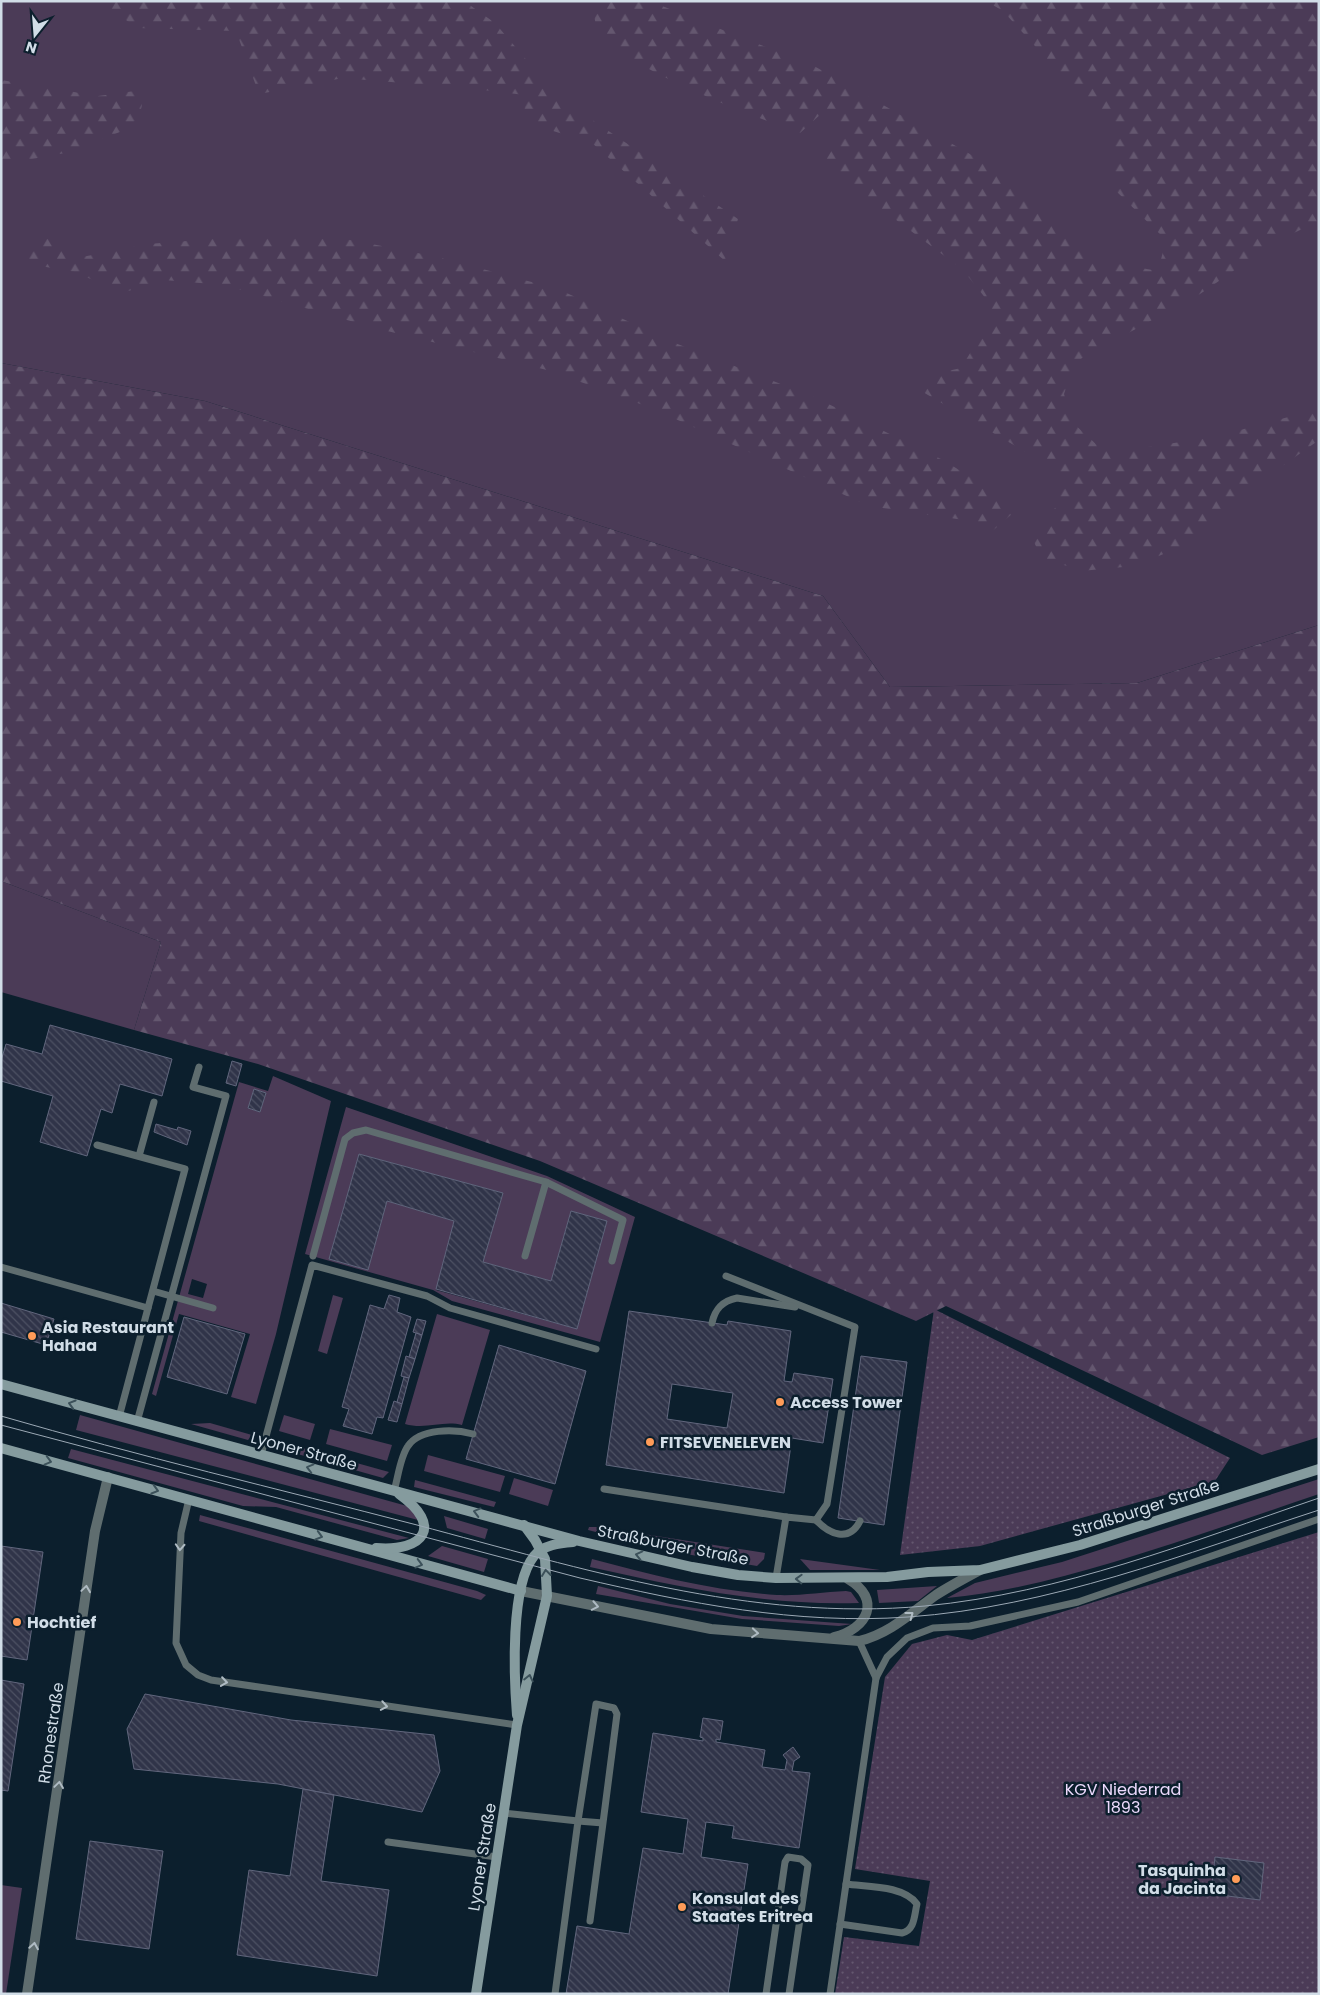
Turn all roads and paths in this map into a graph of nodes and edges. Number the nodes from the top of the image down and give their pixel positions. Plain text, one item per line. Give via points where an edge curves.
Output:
1 (199, 1066) dead end
2 (154, 1102) dead end
3 (97, 1145) dead end
4 (139, 1156) junction
5 (546, 1182) junction
6 (313, 1256) dead end
7 (525, 1256) dead end
8 (612, 1261) dead end
9 (1, 1267) edge
10 (726, 1276) dead end
11 (153, 1291) junction
12 (171, 1297) junction
13 (148, 1308) junction
14 (213, 1308) dead end
15 (805, 1308) junction
16 (712, 1323) dead end
17 (596, 1349) dead end
18 (1, 1384) edge
19 (119, 1416) junction
20 (137, 1422) junction
21 (473, 1434) dead end
22 (1, 1448) edge
23 (261, 1455) junction
24 (1319, 1469) edge
25 (108, 1477) junction
26 (604, 1489) dead end
27 (394, 1491) junction
28 (189, 1499) junction
29 (786, 1517) junction
30 (1319, 1519) edge
31 (816, 1520) junction
32 (860, 1521) dead end
33 (524, 1525) junction
34 (580, 1541) junction
35 (355, 1546) junction
36 (541, 1550) junction
37 (980, 1570) junction
38 (776, 1578) junction
39 (848, 1579) junction
40 (521, 1591) junction
41 (547, 1596) junction
42 (826, 1640) junction
43 (859, 1641) junction
44 (876, 1678) junction
45 (517, 1725) junction
46 (504, 1813) junction
47 (578, 1821) junction
48 (603, 1823) junction
49 (388, 1842) dead end
50 (497, 1857) junction
51 (846, 1884) junction
52 (590, 1921) dead end
53 (840, 1924) junction
54 (27, 1994) edge
55 (476, 1994) edge
56 (554, 1994) edge
57 (766, 1994) edge
58 (789, 1994) edge
59 (830, 1994) edge

1 - 12 lane via 193,1087 226,1096
2 - 4 lane
3 - 4 lane
4 - 11 lane via 185,1169
5 - 6 lane via 366,1130 353,1133 345,1139
5 - 7 lane
5 - 8 lane via 623,1220
9 - 13 lane
10 - 15 lane
11 - 12 lane
11 - 13 lane
12 - 14 lane
12 - 20 lane
13 - 19 lane
15 - 16 lane via 737,1298 719,1306
15 - 31 lane via 855,1328 827,1504
17 - 23 lane via 450,1308 427,1296 312,1265
19 -> 18 main road, Lyoner Straße
19 - 20 main road, Lyoner Straße
20 - 23 main road, Lyoner Straße
21 - 27 lane via 456,1430 422,1435 413,1440 407,1447
22 -> 25 main road
27 -> 23 main road, Lyoner Straße
24 - 37 main road, Straßburger Straße via 1080,1545
25 -> 28 main road
54 -> 25 street, Rhonestraße via 94,1531
26 - 29 lane
33 -> 27 main road, Lyoner Straße
27 - 35 main road via 423,1517 422,1535 413,1545 404,1547
28 -> 35 main road
28 -> 45 lane via 181,1533 176,1643 186,1665 198,1674 211,1680
29 - 31 lane
29 - 38 lane
30 - 44 lane via 1078,1602 970,1626 933,1628 907,1638 887,1657
31 - 32 lane via 826,1531 838,1535 853,1531
33 - 34 main road, Straßburger Straße
33 - 36 main road, Lyoner Straße
34 - 36 main road via 560,1543
38 -> 34 main road, Straßburger Straße via 692,1567
35 -> 40 main road
36 - 40 main road, Lyoner Straße via 530,1564
41 -> 36 main road, Lyoner Straße via 546,1569
37 - 39 main road, Straßburger Straße
43 -> 37 street, Straßburger Straße via 892,1627 949,1587
39 -> 38 main road, Straßburger Straße
39 - 42 street, Straßburger Straße via 864,1592 867,1616 852,1630
40 - 41 street
40 - 45 main road, Lyoner Straße via 514,1643
41 -> 42 street, Straßburger Straße via 711,1629
45 -> 41 main road, Lyoner Straße
42 - 43 street, Straßburger Straße
43 - 44 lane
44 - 51 lane
45 - 46 main road, Lyoner Straße
46 - 47 lane
46 - 50 main road, Lyoner Straße
47 - 48 lane
47 - 48 lane via 596,1704 614,1708 618,1714
47 - 56 lane
48 - 52 lane
49 - 50 lane
50 - 55 main road, Lyoner Straße
51 - 53 lane
51 - 53 lane via 903,1892 916,1904 912,1926 902,1933
53 - 59 lane
57 - 58 lane via 788,1857 808,1864

